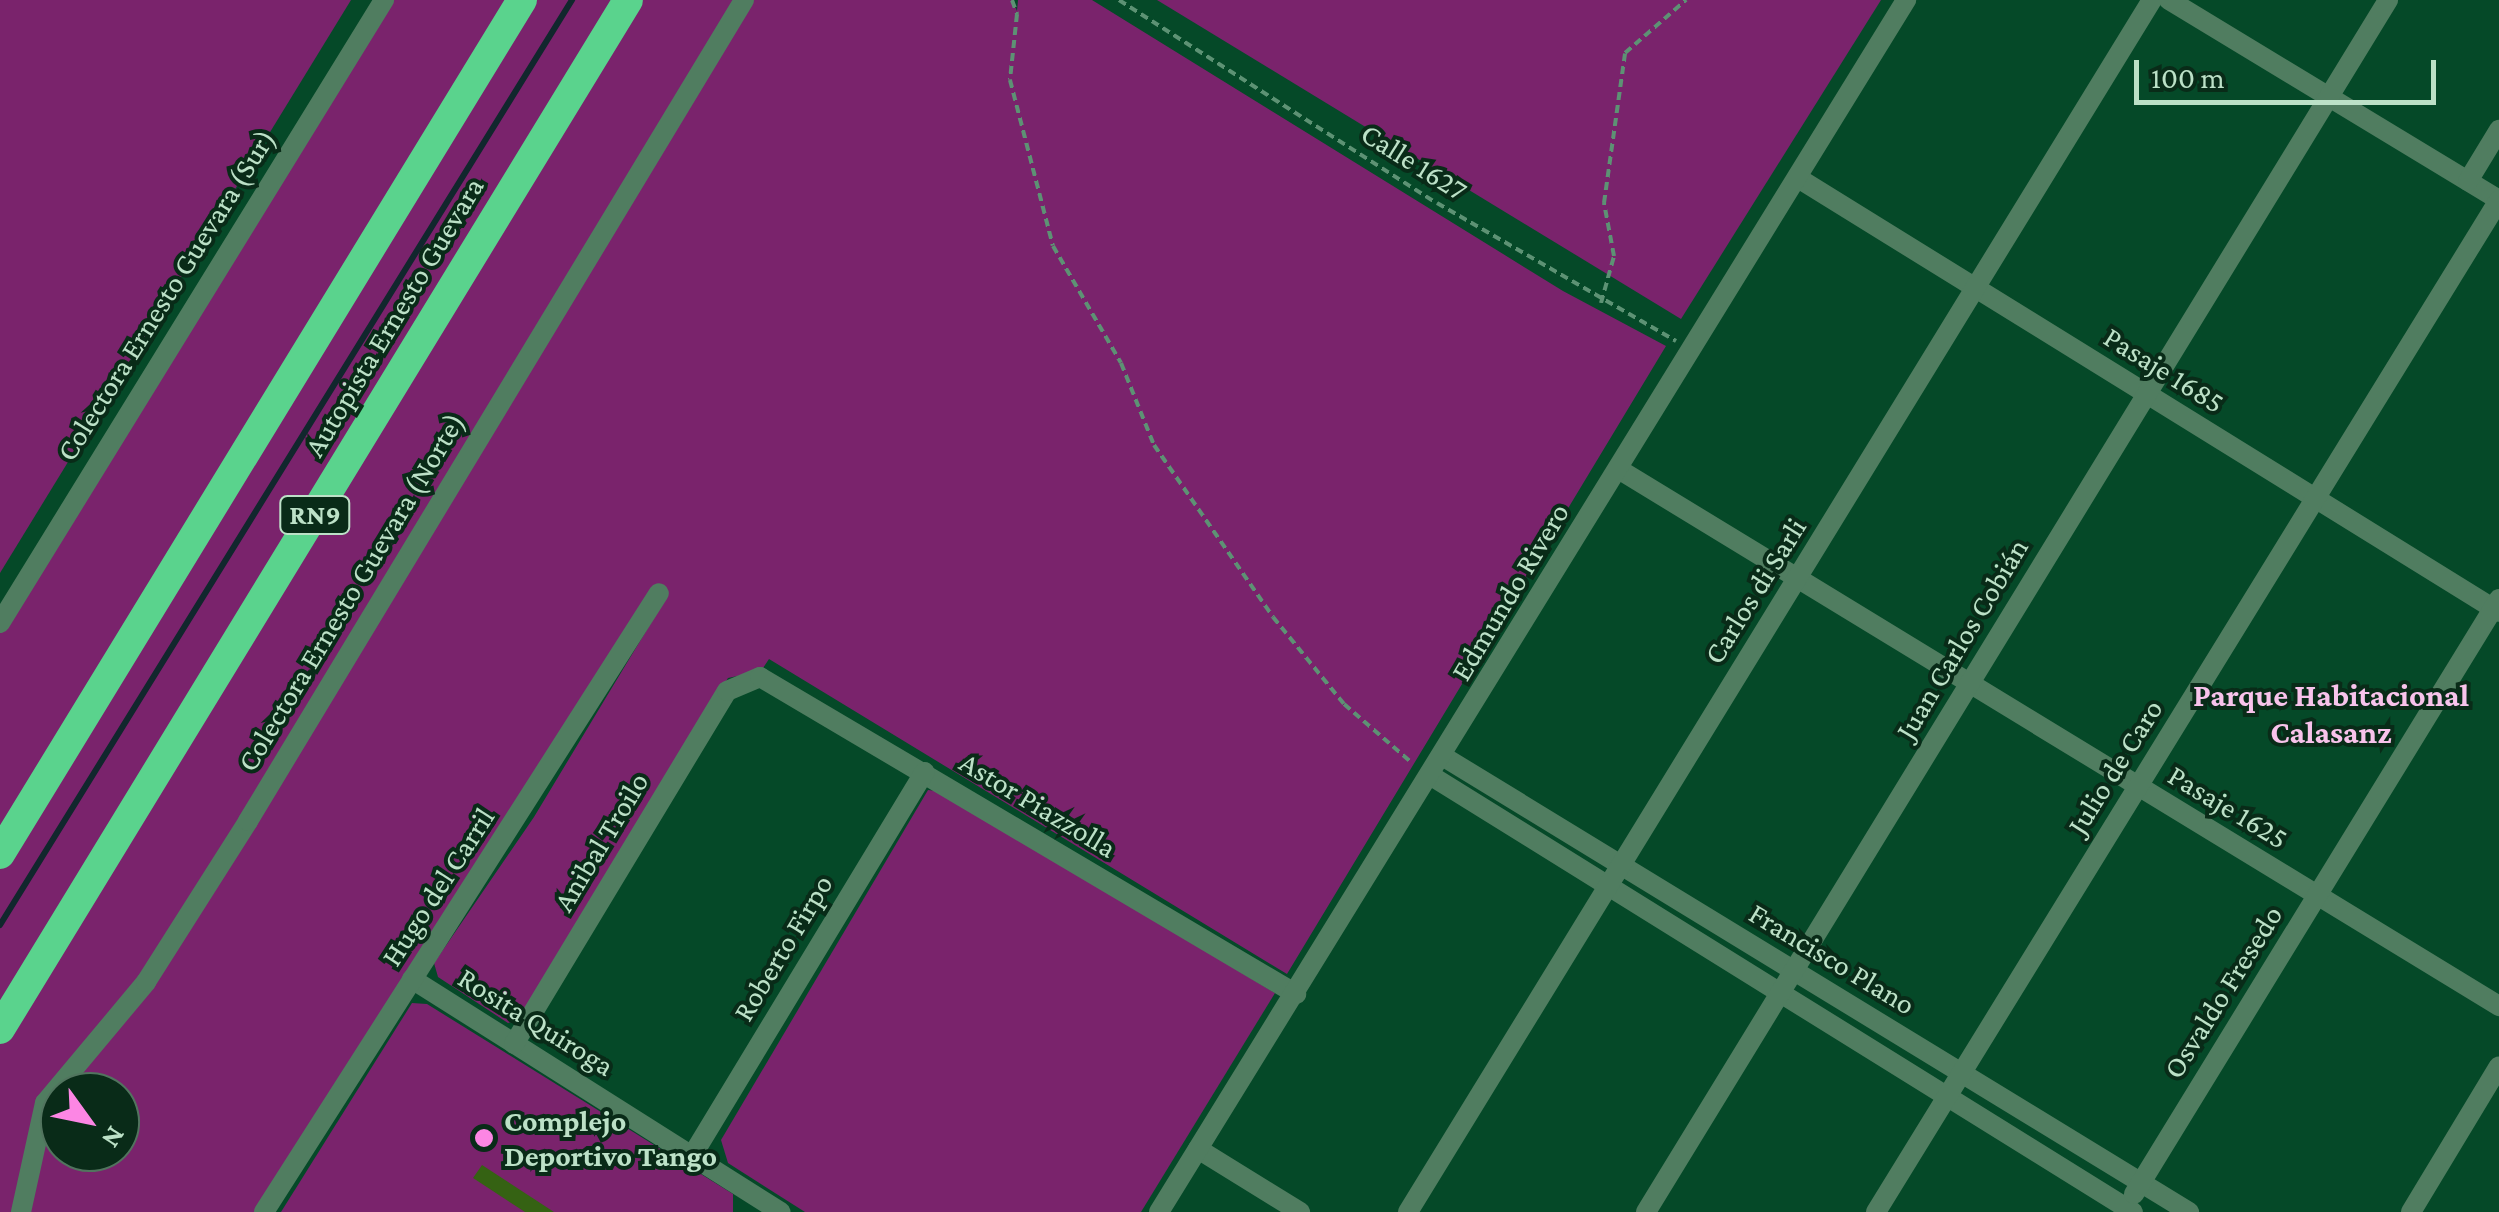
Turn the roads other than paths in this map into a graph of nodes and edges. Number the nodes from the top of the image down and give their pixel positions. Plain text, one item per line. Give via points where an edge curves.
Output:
1 (384, 0) edge
2 (522, 0) edge
3 (628, 0) edge
4 (744, 0) edge
5 (1906, 0) edge
6 (2152, 0) edge
7 (2388, 0) edge
8 (2183, 4) edge
9 (2328, 96) junction
10 (2499, 130) edge
11 (1798, 178) junction
12 (2468, 181) junction
13 (2499, 200) edge
14 (1975, 288) junction
15 (2146, 394) junction
16 (1620, 470) junction
17 (2315, 499) junction
18 (1797, 579) junction
19 (659, 592) dead end
20 (2497, 607) edge
21 (0, 622) edge
22 (746, 678) joint
23 (1970, 684) junction
24 (1444, 757) junction
25 (925, 772) junction
26 (1433, 776) junction
27 (2138, 786) junction
28 (0, 854) edge
29 (1621, 866) junction
30 (1609, 886) junction
31 (2317, 896) junction
32 (1794, 971) junction
33 (412, 980) junction
34 (1781, 993) junction
35 (1296, 994) junction
36 (2499, 1006) edge
37 (0, 1029) edge
38 (514, 1044) junction
39 (2499, 1066) edge
40 (1961, 1073) junction
41 (1947, 1096) junction
42 (1198, 1149) junction
43 (692, 1156) junction
44 (2141, 1183) junction
45 (753, 1204) edge
46 (2128, 1211) edge
47 (20, 1212) edge
48 (264, 1212) edge
49 (780, 1212) edge
50 (1160, 1212) edge
51 (1300, 1212) edge
52 (1408, 1212) edge
53 (1646, 1212) edge
54 (1876, 1212) edge
55 (2189, 1212) edge
56 (2411, 1212) edge

1 - 21 street, Colectora Ernesto Guevara (Sur)
2 - 28 highway, Autopista Ernesto Guevara
3 - 37 highway, Autopista Ernesto Guevara / RN9
4 - 47 street, Colectora Ernesto Guevara (Norte) via 238,837 146,982 45,1103
5 - 11 street, Edmundo Rivero
6 - 14 street, Carlos di Sarli
7 - 9 street, Juan Carlos Cobián
8 - 9 street
9 - 12 street
9 - 15 street, Juan Carlos Cobián
10 - 12 street
11 - 14 street, Pasaje 1685
11 - 16 street, Edmundo Rivero
12 - 13 street
13 - 17 street, Julio de Caro
14 - 15 street, Pasaje 1685
14 - 18 street, Carlos di Sarli
15 - 17 street, Pasaje 1685
15 - 23 street, Juan Carlos Cobián
16 - 18 street, Pasaje 1625
16 - 24 street, Edmundo Rivero
17 - 20 street, Pasaje 1685
17 - 27 street, Julio de Caro
18 - 23 street, Pasaje 1625
18 - 29 street, Carlos di Sarli
19 - 33 street, Hugo del Carril
20 - 31 street, Osvaldo Fresedo
22 - 25 street, Astor Piazzolla via 770,681
22 - 38 street, Anibal Troilo via 727,691
23 - 27 street, Pasaje 1625
23 - 32 street, Juan Carlos Cobián
24 - 26 street, Edmundo Rivero
24 - 29 street, Francisco Plano
25 - 35 street, Astor Piazzolla
25 - 43 street, Roberto Firpo
26 - 30 street, Francisco Plano
26 - 35 street, Edmundo Rivero
27 - 31 street, Pasaje 1625
27 - 40 street, Julio de Caro
29 - 30 street, Carlos di Sarli
29 - 32 street, Francisco Plano
30 - 34 street, Francisco Plano
30 - 52 street, Carlos di Sarli
31 - 36 street, Pasaje 1625
31 - 44 street, Osvaldo Fresedo
32 - 34 street, Juan Carlos Cobián
32 - 40 street, Francisco Plano
33 - 38 street, Rosita Quiroga
33 - 48 street, Hugo del Carril
34 - 41 street, Francisco Plano
34 - 53 street, Juan Carlos Cobián
35 - 42 street, Edmundo Rivero
38 - 43 street, Rosita Quiroga
39 - 56 street
40 - 41 street, Julio de Caro
40 - 44 street, Francisco Plano
41 - 46 street, Francisco Plano
41 - 54 street, Julio de Caro
42 - 50 street, Edmundo Rivero
42 - 51 street
43 - 45 street, Rosita Quiroga
44 - 46 street, Osvaldo Fresedo
44 - 55 street, Francisco Plano
45 - 49 street, Rosita Quiroga

